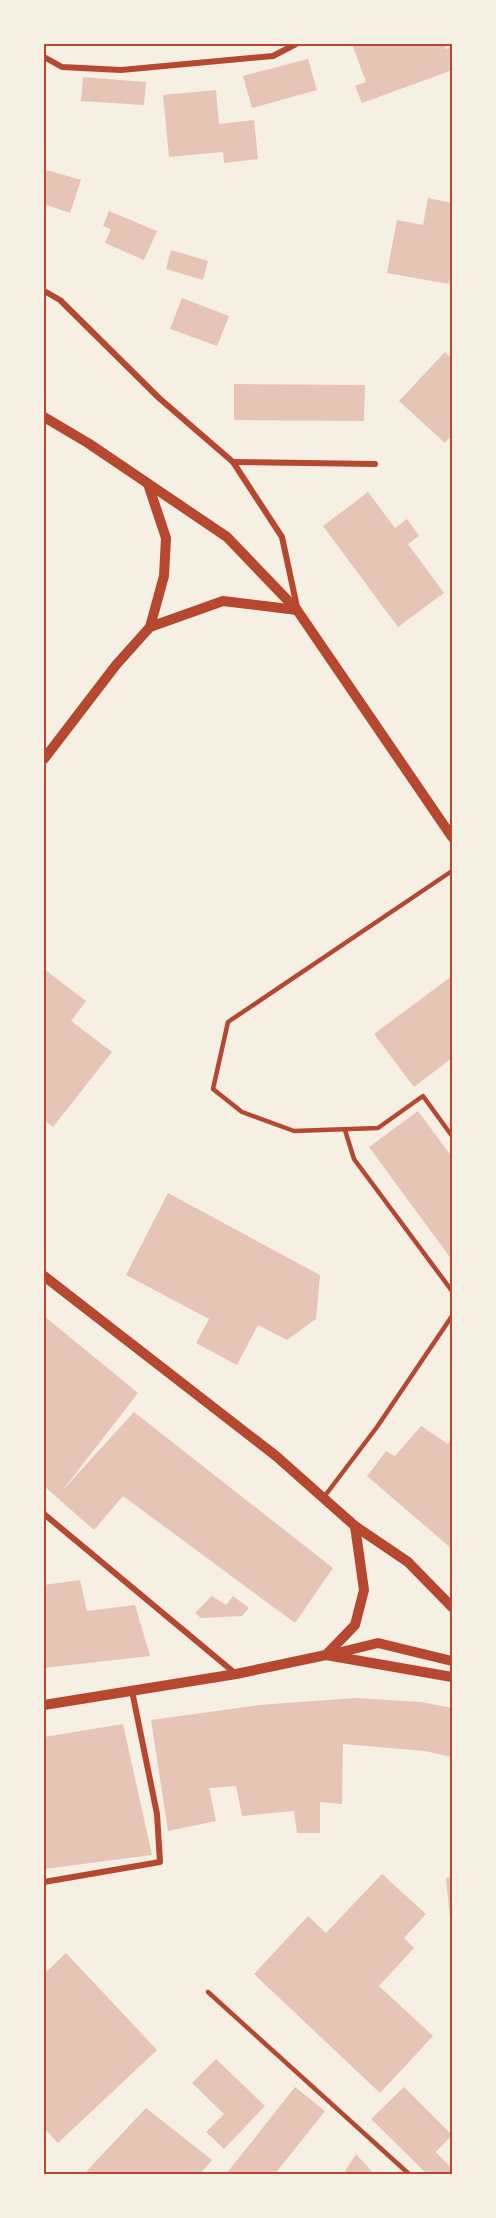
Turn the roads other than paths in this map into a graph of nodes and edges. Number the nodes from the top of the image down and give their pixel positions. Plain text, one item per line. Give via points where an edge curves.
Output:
1 (296, 44) edge
2 (44, 57) edge
3 (44, 291) edge
4 (44, 417) edge
5 (233, 462) junction
6 (375, 465) dead end
7 (148, 484) junction
8 (297, 610) junction
9 (150, 627) junction
10 (44, 759) edge
11 (453, 837) edge
12 (453, 871) edge
13 (345, 1130) junction
14 (453, 1136) edge
15 (44, 1276) edge
16 (453, 1291) edge
17 (453, 1316) edge
18 (324, 1497) junction
19 (44, 1514) edge
20 (356, 1526) junction
21 (453, 1607) edge
22 (326, 1655) junction
23 (453, 1661) edge
24 (236, 1674) junction
25 (453, 1677) edge
26 (132, 1691) junction
27 (44, 1705) edge
28 (44, 1882) edge
29 (208, 1992) dead end
30 (409, 2175) edge

1 - 2 street via 273,56 121,69 62,67
3 - 5 street via 60,300 159,398
4 - 7 street
5 - 6 street
5 - 8 street via 282,537
7 - 8 street via 227,537
7 - 9 street via 166,538 164,576
8 - 9 street via 223,601
8 - 11 street
9 - 10 street
12 - 13 lane via 228,1022 213,1089 242,1112 294,1131
13 - 14 lane via 378,1128 423,1096
13 - 16 lane via 354,1159
15 - 18 street
17 - 18 lane
18 - 20 street
19 - 24 street
20 - 21 street via 408,1562
20 - 22 street via 364,1590 355,1625
22 - 23 street via 378,1643
22 - 24 street
22 - 25 street
24 - 26 street
26 - 27 street
26 - 28 street via 157,1814 160,1863
29 - 30 lane

